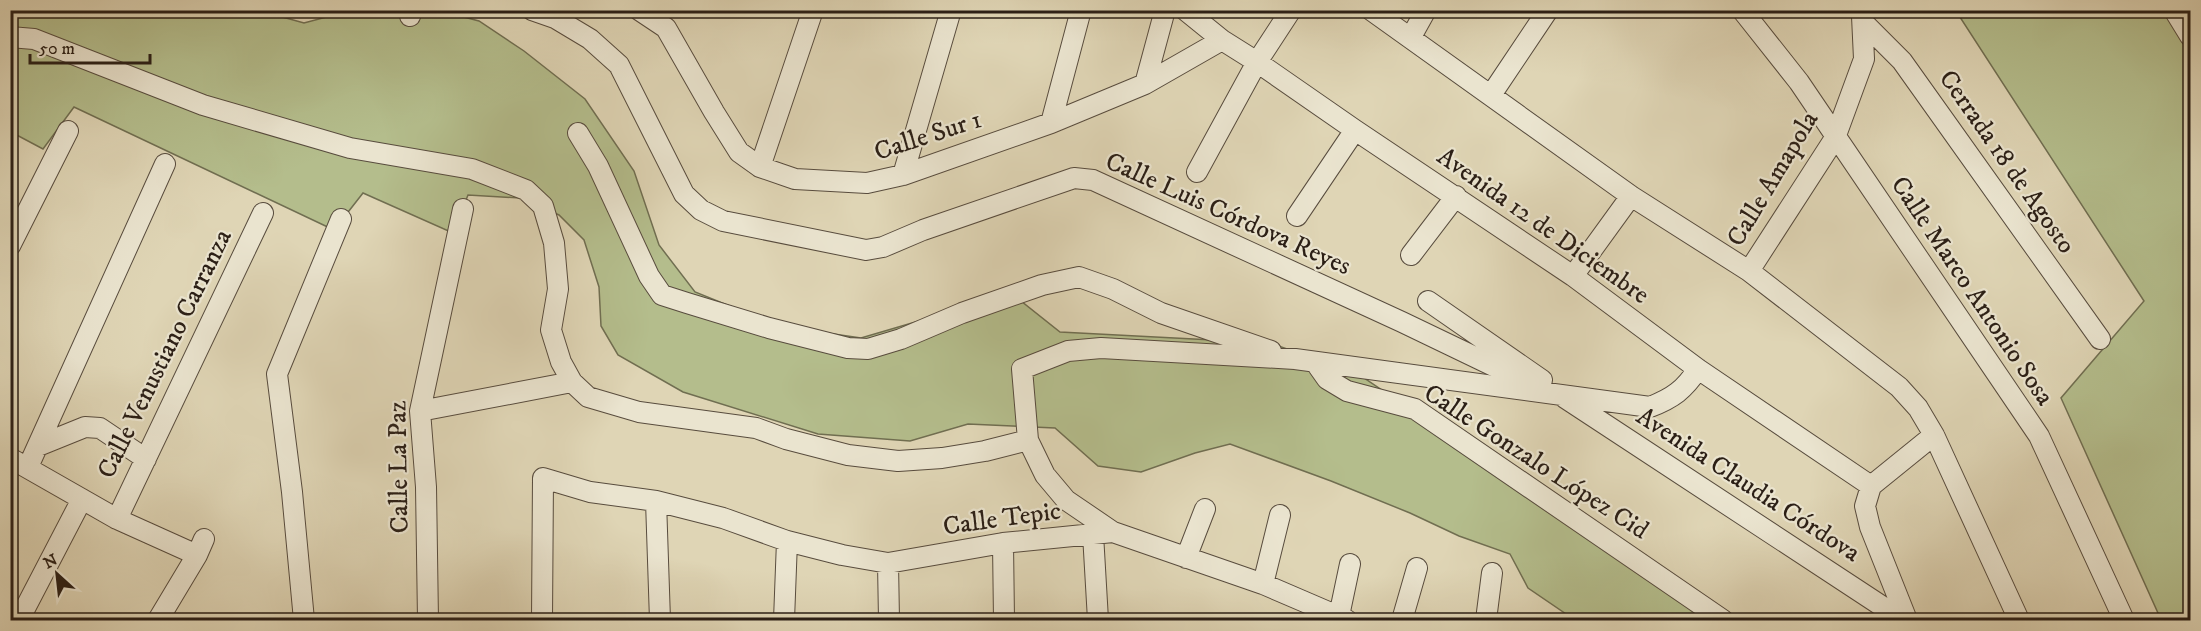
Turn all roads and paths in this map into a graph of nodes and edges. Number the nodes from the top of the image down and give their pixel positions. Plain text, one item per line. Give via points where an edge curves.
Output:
1 (532, 10) edge
2 (639, 10) edge
3 (813, 10) edge
4 (951, 10) edge
5 (1081, 10) edge
6 (1165, 10) edge
7 (1185, 10) edge
8 (1291, 10) edge
9 (1371, 10) edge
10 (1426, 10) edge
11 (1548, 10) edge
12 (1742, 10) edge
13 (2174, 10) edge
14 (1862, 17) edge
15 (668, 19) edge
16 (2190, 36) edge
17 (10, 37) edge
18 (1411, 37) junction
19 (1222, 40) junction
20 (1257, 62) junction
21 (1145, 84) junction
22 (1491, 95) junction
23 (1051, 123) junction
24 (1355, 130) junction
25 (68, 131) dead end
26 (578, 133) dead end
27 (1835, 138) junction
28 (165, 164) dead end
29 (760, 167) junction
30 (1197, 172) dead end
31 (903, 175) junction
32 (1456, 196) junction
33 (1631, 196) junction
34 (463, 209) dead end
35 (263, 213) dead end
36 (1297, 216) dead end
37 (341, 219) dead end
38 (10, 246) edge
39 (1411, 255) dead end
40 (1749, 271) junction
41 (1573, 276) junction
42 (1428, 301) dead end
43 (2100, 339) dead end
44 (1295, 359) junction
45 (1315, 362) junction
46 (1698, 369) junction
47 (572, 382) junction
48 (1536, 384) junction
49 (1562, 396) junction
50 (420, 411) junction
51 (1027, 433) junction
52 (1934, 435) junction
53 (38, 446) junction
54 (10, 458) edge
55 (146, 459) junction
56 (28, 467) junction
57 (1870, 486) junction
58 (82, 499) junction
59 (656, 501) junction
60 (1205, 509) dead end
61 (1280, 515) dead end
62 (117, 519) junction
63 (1113, 532) junction
64 (1093, 534) junction
65 (787, 541) junction
66 (1003, 543) junction
67 (1186, 558) junction
68 (888, 563) junction
69 (1350, 564) dead end
70 (1417, 568) dead end
71 (1492, 573) dead end
72 (1263, 584) junction
73 (1343, 618) edge
74 (19, 621) edge
75 (158, 621) edge
76 (304, 621) edge
77 (428, 621) edge
78 (542, 621) edge
79 (660, 621) edge
80 (784, 621) edge
81 (889, 621) edge
82 (1004, 621) edge
83 (1098, 621) edge
84 (1402, 621) edge
85 (1486, 621) edge
86 (1723, 621) edge
87 (1905, 621) edge
88 (2019, 621) edge
89 (2124, 621) edge

1 - 48 street, Calle Luis Córdova Reyes via 555,18 590,39 619,64 684,194 701,210 723,221 866,250 1074,178 1093,180
2 - 15 street, Calle Sur 1
3 - 29 street
4 - 31 street
5 - 23 street
6 - 21 street
7 - 19 street, Avenida 12 de Diciembre
8 - 20 street
9 - 18 street
10 - 18 street
11 - 22 street
12 - 27 street, Calle Marco Antonio Sosa via 1799,82
13 - 16 street
14 - 27 street, Calle Amapola via 1864,59
14 - 43 street, Cerrada 18 de Agosto via 1902,61
15 - 29 street, Calle Sur 1 via 714,112 740,152
17 - 47 street via 34,39 203,105 350,148 472,168 526,190 543,206 554,243 558,289 551,330
18 - 22 street
19 - 20 street, Avenida 12 de Diciembre
19 - 21 street, Calle Sur 1
20 - 24 street, Avenida 12 de Diciembre
20 - 30 street
21 - 23 street, Calle Sur 1
22 - 33 street
23 - 31 street, Calle Sur 1
24 - 32 street, Avenida 12 de Diciembre
24 - 36 street
25 - 38 street
26 - 44 street via 662,294 769,328 848,348 867,348 901,339 1042,285 1079,277 1161,313
27 - 40 street, Calle Amapola
27 - 89 street, Calle Marco Antonio Sosa via 2039,436
28 - 53 street
29 - 31 street, Calle Sur 1 via 795,179 867,183
32 - 39 street
32 - 41 street, Avenida 12 de Diciembre
33 - 40 street
33 - 41 street
34 - 50 street, Calle La Paz
35 - 55 street, Calle Venustiano Carranza
37 - 76 street via 277,374
40 - 52 street via 1899,387
41 - 46 street, Avenida 12 de Diciembre
42 - 48 street
44 - 45 street
44 - 51 street via 1101,348 1068,351 1022,369
45 - 48 street
45 - 86 street, Calle Gonzalo López Cid via 1327,379 1347,391 1415,409
46 - 49 street via 1688,385 1670,399 1650,407
46 - 57 street, Avenida 12 de Diciembre
47 - 50 street
47 - 51 street via 588,397 639,412 756,428 848,456 898,461 942,458 985,451
48 - 49 street
49 - 87 street, Avenida Claudia Córdova
50 - 77 street, Calle La Paz via 426,487
51 - 63 street via 1045,475 1066,500
52 - 57 street
52 - 88 street
53 - 55 street via 85,427 100,428
53 - 56 street
54 - 56 street
55 - 62 street, Calle Venustiano Carranza
56 - 58 street
57 - 87 street via 1865,506 1870,527
58 - 62 street
58 - 74 street, Calle Venustiano Carranza
59 - 65 street, Calle Tepic via 723,518
59 - 78 street, Calle Tepic via 590,492 543,478
59 - 79 street
60 - 67 street
61 - 72 street
62 - 75 street via 201,547
63 - 64 street, Calle Tepic
63 - 67 street, Calle Tepic
64 - 66 street, Calle Tepic
64 - 83 street
65 - 68 street, Calle Tepic
65 - 80 street
66 - 68 street, Calle Tepic
66 - 82 street
67 - 72 street, Calle Tepic
68 - 81 street
69 - 73 street
70 - 84 street
71 - 85 street
72 - 73 street, Calle Tepic

